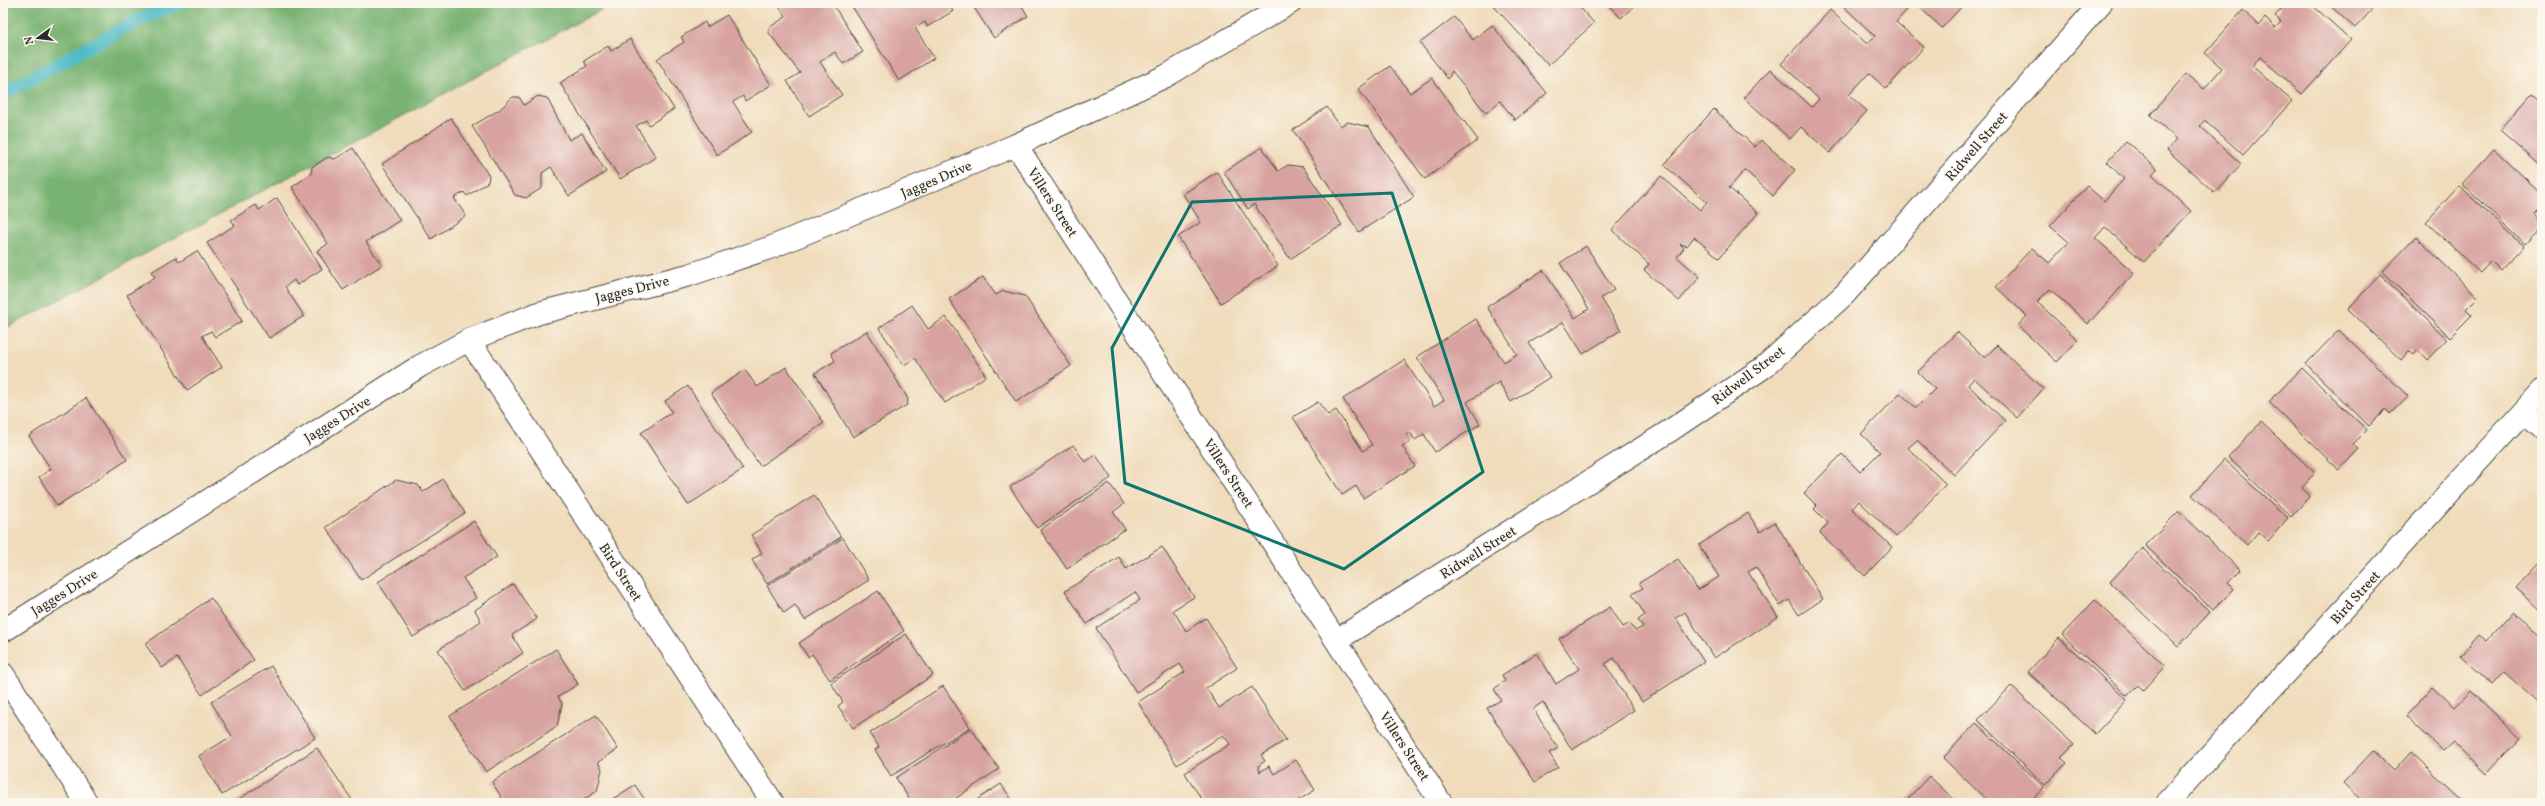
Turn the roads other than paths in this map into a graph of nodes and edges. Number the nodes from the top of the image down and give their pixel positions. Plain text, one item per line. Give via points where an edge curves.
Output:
1 (1290, 3) edge
2 (2101, 3) edge
3 (1016, 145) junction
4 (469, 340) junction
5 (2542, 391) edge
6 (2524, 412) junction
7 (2542, 428) edge
8 (3, 631) edge
9 (1338, 640) junction
10 (3, 674) edge
11 (87, 803) edge
12 (773, 803) edge
13 (1441, 803) edge
14 (2167, 803) edge

1 - 3 street, Jagges Drive via 1166,76
2 - 9 street, Ridwell Street via 1845,294 1764,367 1671,430
3 - 4 street, Jagges Drive via 772,247 689,275 539,313
3 - 9 street, Villers Street
4 - 8 street, Jagges Drive via 420,366
4 - 12 street, Bird Street
5 - 6 street, Bird Street
6 - 7 street
6 - 14 street, Bird Street
9 - 13 street, Villers Street
10 - 11 street

